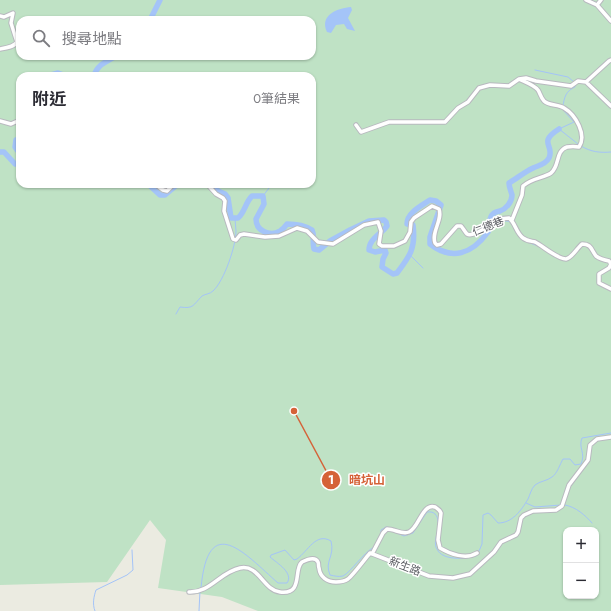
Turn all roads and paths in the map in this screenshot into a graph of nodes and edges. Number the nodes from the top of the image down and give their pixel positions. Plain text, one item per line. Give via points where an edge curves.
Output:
1 (586, 0) edge
2 (601, 0) edge
3 (597, 5) junction
4 (0, 16) edge
5 (611, 21) edge
6 (16, 39) edge
7 (16, 44) edge
8 (0, 49) edge
9 (611, 60) edge
10 (519, 79) junction
11 (586, 82) junction
12 (611, 106) edge
13 (1, 121) edge
14 (16, 122) edge
15 (356, 125) dead end
16 (158, 188) edge
17 (169, 188) edge
18 (211, 188) edge
19 (512, 220) junction
20 (611, 289) edge
21 (611, 437) edge
22 (477, 553) dead end
23 (372, 554) junction
24 (189, 592) dead end

1 - 3 street
2 - 3 street
3 - 5 street
4 - 6 street via 13,13 11,23
7 - 8 street
9 - 11 street
10 - 11 street via 574,84 578,81
10 - 15 street via 509,86 490,85 479,88 468,102 458,108 445,122 389,122 361,132
10 - 19 street via 537,89 543,100 564,108 581,129 582,143 579,147 573,145 563,149 551,173 529,181 523,186 521,200
11 - 12 street
13 - 14 street via 11,124
16 - 17 street
18 - 19 street, 仁德巷 via 225,201 224,212 233,239 236,240 244,234 279,236 297,228 307,231 314,238 327,244 333,244 364,225 378,222 381,232 379,244 394,246 405,241 414,218 432,206 441,213 433,237 438,245 457,226 461,226 467,234 472,234 501,219
19 - 20 street, 仁德巷 via 522,238 535,242 561,258 566,259 582,244 588,244 596,256 611,264 598,278 599,283
21 - 23 street, 新生路 via 597,439 590,445 588,460 570,485 562,505 556,510 533,511 524,515 516,535 501,542 470,574 453,578 429,576
22 - 23 street via 472,556 451,554 440,548 438,540 441,513 433,507 426,509 416,526 408,533 389,528 382,535
23 - 24 street via 370,553 348,579 342,581 330,582 320,572 318,562 310,559 300,564 295,586 287,592 273,590 254,571 241,568 221,576 212,585

